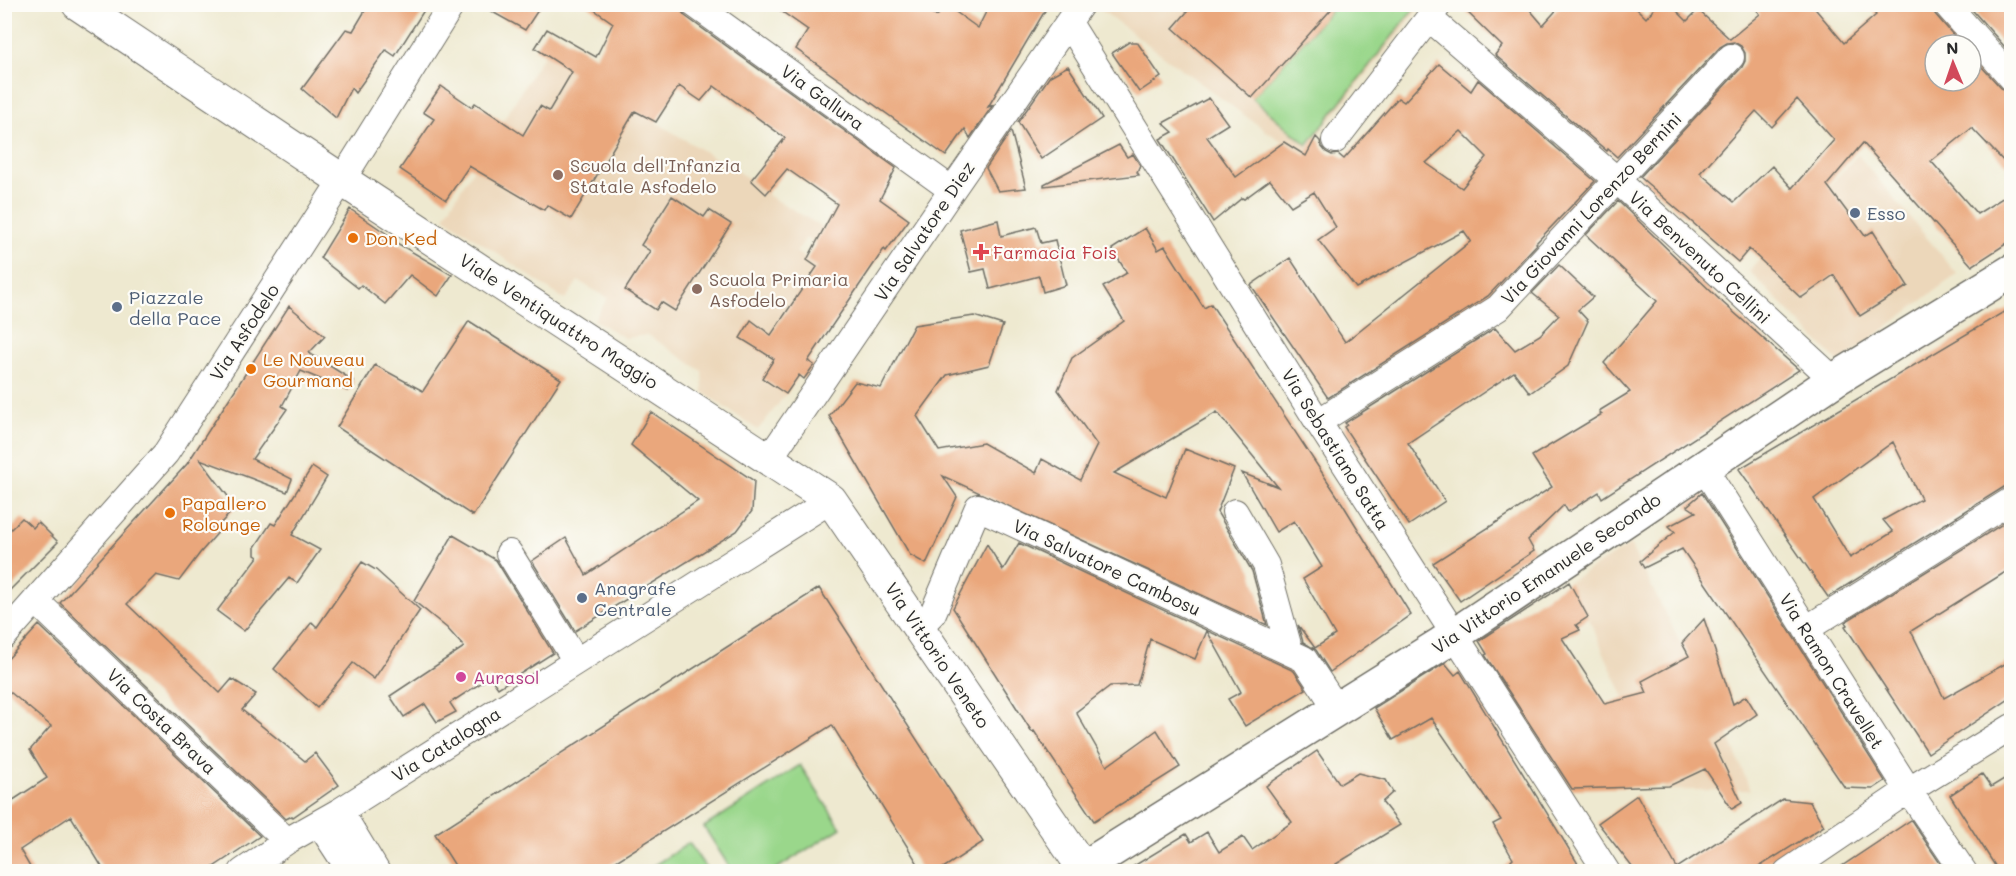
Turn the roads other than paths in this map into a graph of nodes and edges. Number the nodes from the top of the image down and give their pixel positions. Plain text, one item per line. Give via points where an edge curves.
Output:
1 (78, 4) edge
2 (452, 4) edge
3 (694, 4) edge
4 (1946, 4) edge
5 (1434, 11) edge
6 (1075, 14) edge
7 (1731, 57) dead end
8 (2012, 78) edge
9 (1335, 140) dead end
10 (342, 180) junction
11 (1617, 180) junction
12 (952, 190) junction
13 (2012, 271) edge
14 (1834, 380) junction
15 (1318, 422) junction
16 (769, 459) junction
17 (1704, 468) junction
18 (831, 500) junction
19 (2012, 500) edge
20 (1235, 513) dead end
21 (509, 553) dead end
22 (36, 601) junction
23 (919, 627) junction
24 (1806, 629) junction
25 (1454, 635) junction
26 (4, 636) edge
27 (1290, 652) junction
28 (576, 661) junction
29 (1337, 709) junction
30 (2008, 733) edge
31 (1908, 791) junction
32 (329, 817) junction
33 (287, 841) junction
34 (256, 868) edge
35 (1082, 870) edge
36 (351, 872) edge
37 (377, 872) edge
38 (1607, 872) edge
39 (1787, 872) edge
40 (1964, 872) edge

1 - 10 street, Viale Ventiquattro Maggio
2 - 10 street, Via Asfodelo
3 - 12 street, Via Gallura
4 - 8 street
5 - 9 street, Via Benvenuto Cellini
5 - 11 street, Via Benvenuto Cellini
6 - 12 street, Via Salvatore Diez
6 - 15 street, Via Sebastiano Satta
7 - 11 street, Via Giovanni Lorenzo Bernini
10 - 16 street, Viale Ventiquattro Maggio
10 - 22 street, Via Asfodelo via 166,453
11 - 14 street, Via Benvenuto Cellini
11 - 15 street, Via Giovanni Lorenzo Bernini via 1498,308
12 - 16 street, Via Salvatore Diez
13 - 14 main road, Via Vittorio Emanuele Secondo
14 - 17 main road, Via Vittorio Emanuele Secondo
15 - 25 street, Via Sebastiano Satta
16 - 18 street, Via Vittorio Veneto
17 - 24 street, Via Ramon Cravellet
17 - 25 main road, Via Vittorio Emanuele Secondo
18 - 23 street, Via Vittorio Veneto
18 - 28 street, Via Catalogna
19 - 24 street
20 - 27 street via 1266,565
21 - 28 street
22 - 26 street, Via Asfodelo
22 - 33 street, Via Costa Brava
23 - 27 street, Via Salvatore Cambosu via 933,613 978,507
23 - 35 street, Via Vittorio Veneto
24 - 31 street, Via Ramon Cravellet
25 - 29 main road, Via Vittorio Emanuele Secondo
25 - 38 street, Via Sebastiano Satta
27 - 29 street, Via Salvatore Cambosu via 1305,659
28 - 32 street, Via Catalogna
29 - 35 main road, Via Vittorio Emanuele Secondo
30 - 31 street
31 - 39 street
31 - 40 street, Via Ramon Cravellet
32 - 33 street, Via Catalogna
32 - 36 street
32 - 37 street
33 - 34 street, Via Catalogna

